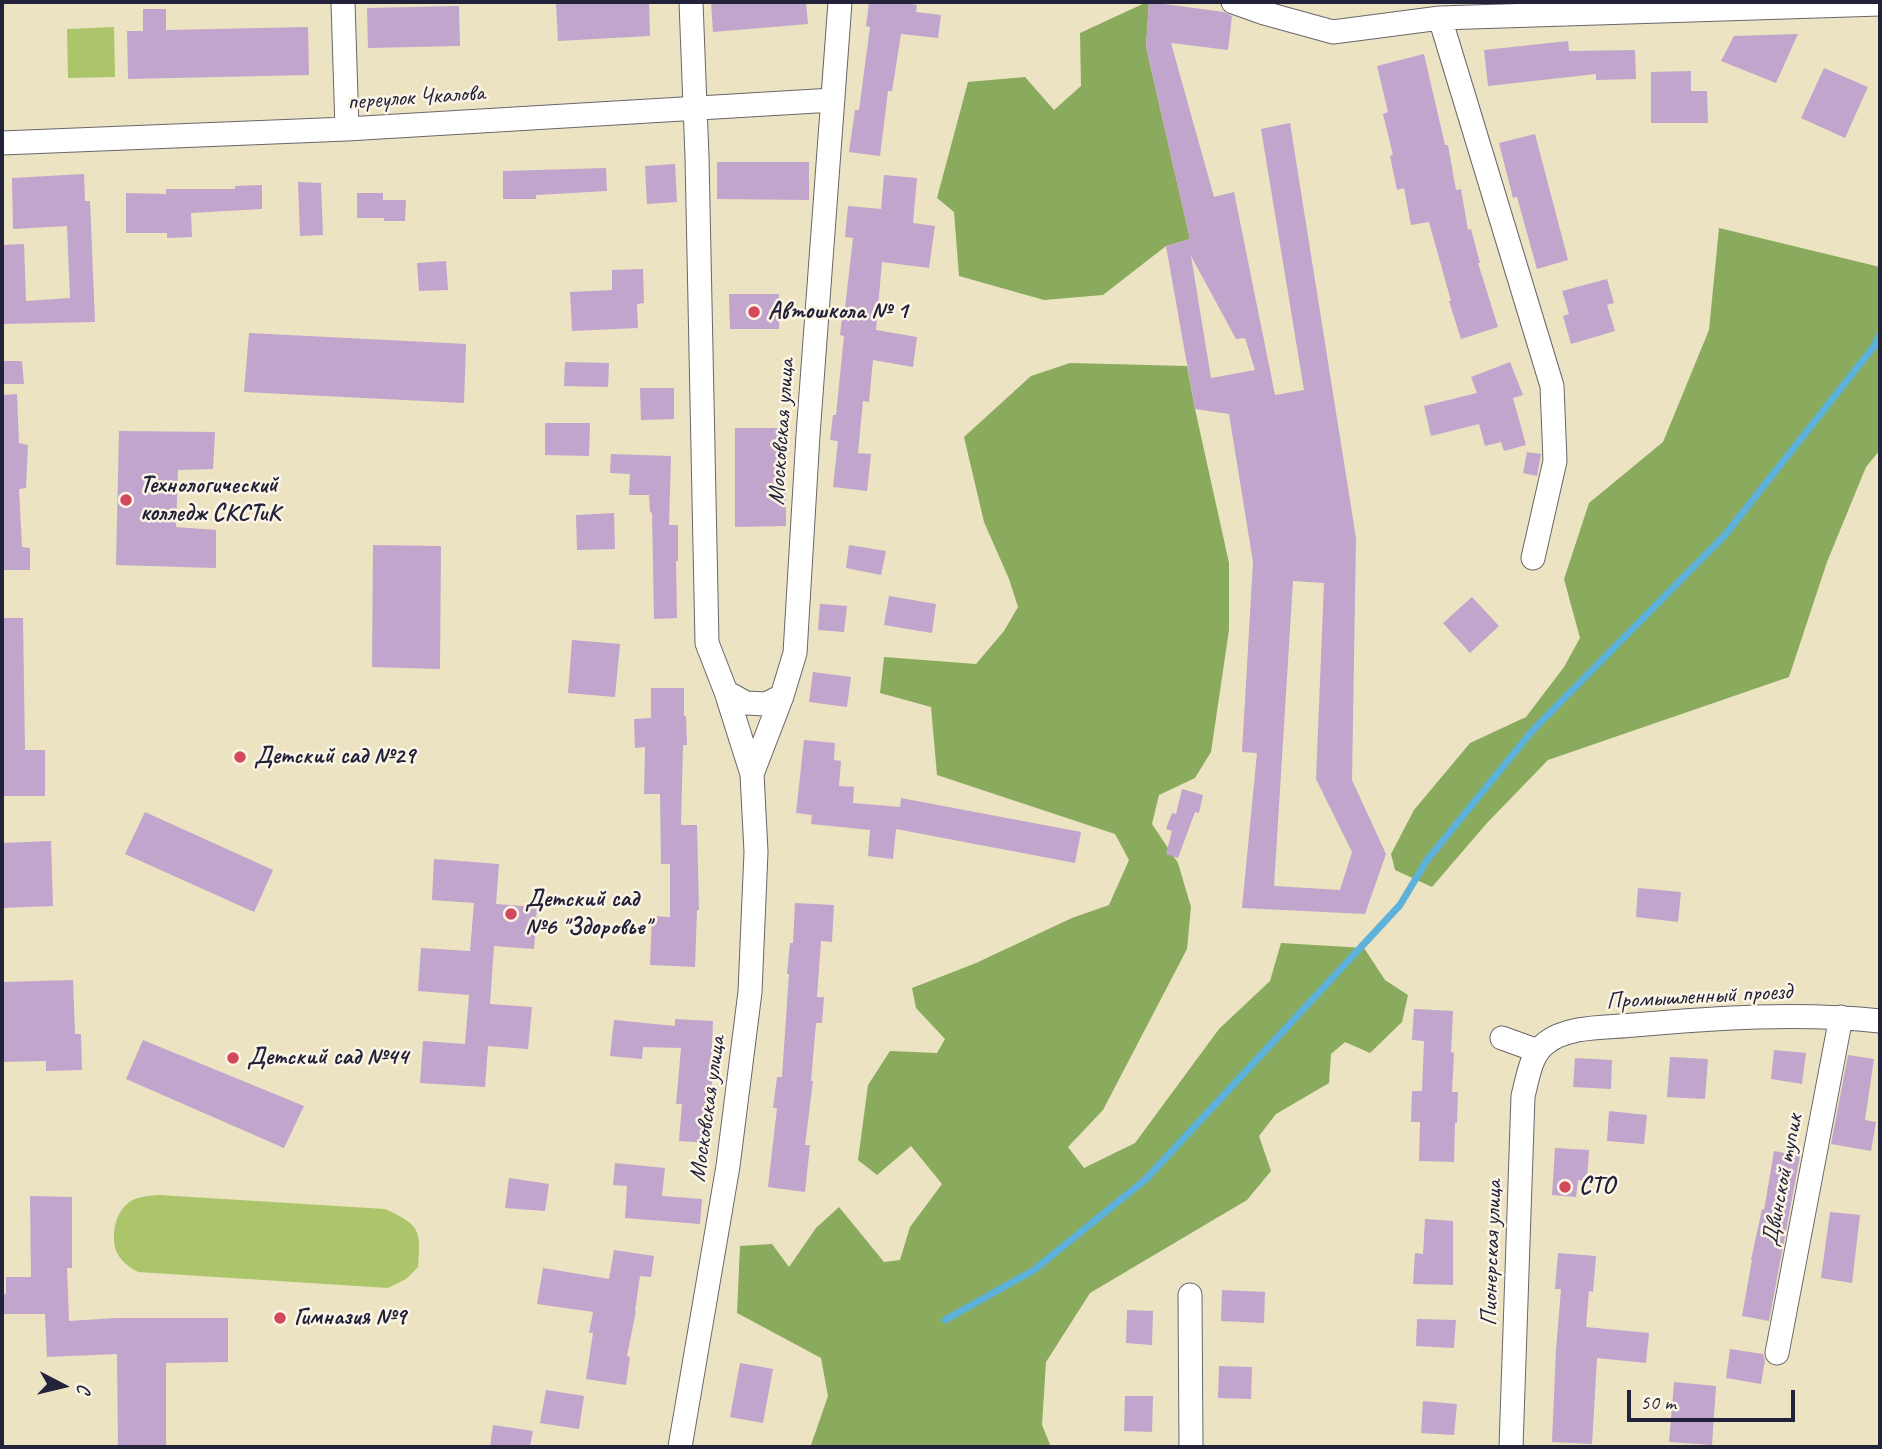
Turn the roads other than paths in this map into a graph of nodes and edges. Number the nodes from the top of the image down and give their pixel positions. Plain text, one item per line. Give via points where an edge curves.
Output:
1 (343, 2) edge
2 (691, 2) edge
3 (840, 2) edge
4 (1233, 2) edge
5 (1880, 4) edge
6 (1440, 18) junction
7 (833, 100) junction
8 (695, 107) junction
9 (347, 129) junction
10 (2, 143) edge
11 (1533, 558) dead end
12 (726, 692) junction
13 (782, 696) junction
14 (752, 774) junction
15 (1841, 1017) junction
16 (1880, 1021) edge
17 (1502, 1038) dead end
18 (1535, 1056) junction
19 (1190, 1295) dead end
20 (1777, 1353) dead end
21 (680, 1447) edge
22 (1191, 1447) edge
23 (1511, 1447) edge

1 - 9 street
2 - 8 street, Московская улица
3 - 7 street, Московская улица
4 - 6 street via 1334,32
5 - 6 street
6 - 11 street via 1552,386 1555,461
7 - 8 street, переулок Чкалова
7 - 13 street, Московская улица via 795,653
8 - 9 street, переулок Чкалова
8 - 12 street, Московская улица via 707,643
9 - 10 street, переулок Чкалова
12 - 13 street via 746,703 766,704
12 - 14 street, Московская улица
13 - 14 street, Московская улица
14 - 21 street, Московская улица via 756,852 750,992 728,1166
15 - 16 street, Промышленный проезд
15 - 18 street, Промышленный проезд via 1702,1019 1574,1031 1553,1039
15 - 20 street, Двинской тупик
17 - 18 street
18 - 23 street, Пионерская улица via 1523,1096 1521,1127
19 - 22 street

